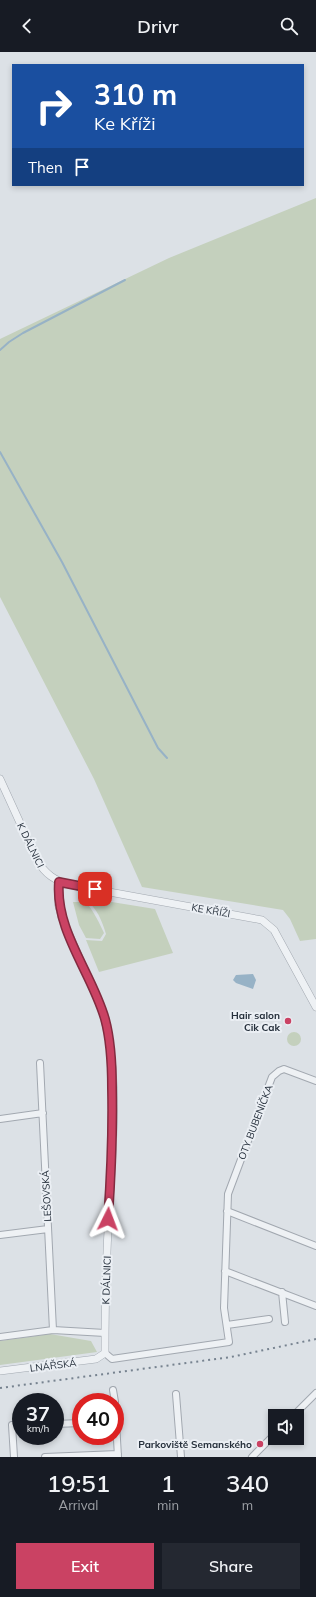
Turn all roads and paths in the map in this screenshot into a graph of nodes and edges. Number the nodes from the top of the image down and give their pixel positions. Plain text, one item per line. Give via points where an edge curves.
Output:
1 (0, 779) edge
2 (59, 882) junction
3 (316, 1007) edge
4 (40, 1063) dead end
5 (314, 1081) edge
6 (43, 1113) junction
7 (0, 1119) edge
8 (227, 1210) junction
9 (48, 1229) junction
10 (0, 1235) edge
11 (316, 1246) edge
12 (225, 1271) junction
13 (282, 1292) junction
14 (316, 1306) edge
15 (270, 1320) dead end
16 (285, 1322) dead end
17 (227, 1325) junction
18 (53, 1330) junction
19 (105, 1333) junction
20 (0, 1337) edge
21 (105, 1353) junction
22 (0, 1372) edge
23 (113, 1390) dead end
24 (113, 1393) edge
25 (316, 1393) edge
26 (176, 1394) dead end
27 (300, 1409) edge
28 (268, 1441) edge
29 (13, 1445) edge
30 (117, 1445) edge
31 (118, 1455) edge
32 (14, 1457) edge
33 (45, 1457) edge
34 (181, 1457) edge
35 (252, 1457) edge

1 - 2 street, K DÁLNICI via 39,864
2 - 3 street, KE KŘÍŽI via 262,920 274,930
2 - 19 street, K DÁLNICI via 61,914 100,1005 110,1050 113,1145
4 - 6 street, LEŠOVSKÁ
5 - 8 street, OTY BUBENÍČKA via 284,1069 272,1077 228,1194
6 - 7 street
6 - 9 street, LEŠOVSKÁ
8 - 11 street
8 - 12 street, OTY BUBENÍČKA
9 - 10 street
9 - 18 street, LEŠOVSKÁ
12 - 13 street
12 - 17 street, OTY BUBENÍČKA via 224,1308
13 - 14 street
13 - 16 street
15 - 17 street
17 - 21 street, OTY BUBENÍČKA via 229,1342 112,1358
18 - 19 street
18 - 20 street
19 - 21 street, K DÁLNICI
21 - 22 street, LNÁŘSKÁ via 96,1359
23 - 24 street
25 - 27 street
26 - 34 street
28 - 35 street
29 - 32 street
30 - 31 street
31 - 33 street

